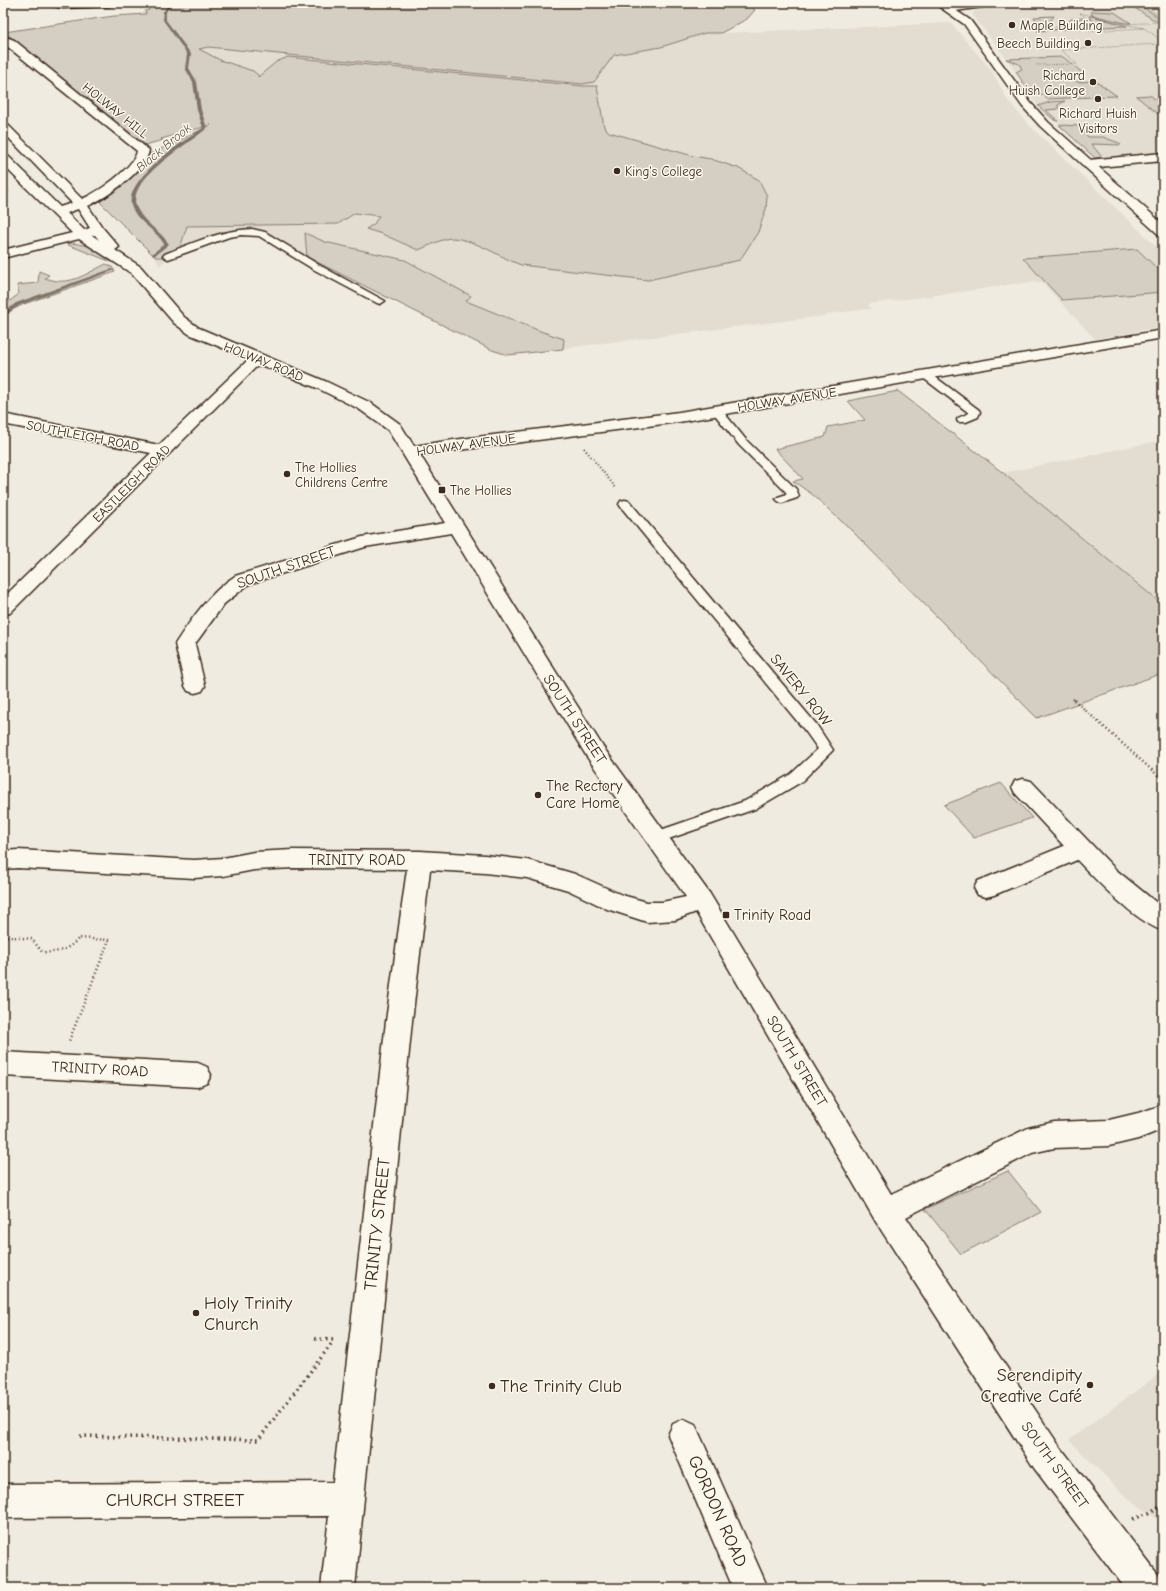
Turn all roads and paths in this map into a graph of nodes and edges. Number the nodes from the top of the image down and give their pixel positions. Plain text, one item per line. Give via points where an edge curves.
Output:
1 (51, 3) edge
2 (110, 3) edge
3 (939, 3) edge
4 (989, 3) edge
5 (1140, 3) edge
6 (949, 10) junction
7 (1163, 18) edge
8 (1163, 22) edge
9 (1125, 24) junction
10 (1144, 28) junction
11 (1101, 30) junction
12 (1088, 31) dead end
13 (3, 39) edge
14 (1157, 44) junction
15 (1163, 48) edge
16 (1036, 65) dead end
17 (3, 126) edge
18 (1163, 157) edge
19 (3, 158) edge
20 (1088, 164) junction
21 (81, 205) junction
22 (57, 212) junction
23 (97, 229) junction
24 (1163, 231) edge
25 (81, 234) junction
26 (3, 254) edge
27 (168, 256) dead end
28 (125, 262) junction
29 (380, 301) dead end
30 (1163, 334) edge
31 (260, 359) junction
32 (926, 375) junction
33 (717, 411) junction
34 (3, 419) edge
35 (962, 420) dead end
36 (573, 431) junction
37 (164, 451) junction
38 (409, 452) junction
39 (782, 499) dead end
40 (625, 504) joint
41 (456, 527) junction
42 (3, 609) edge
43 (195, 686) dead end
44 (1073, 699) dead end
45 (1163, 780) edge
46 (1023, 786) dead end
47 (657, 837) junction
48 (1082, 849) junction
49 (3, 860) edge
50 (420, 860) junction
51 (986, 888) dead end
52 (702, 901) junction
53 (1163, 921) edge
54 (3, 936) edge
55 (3, 1064) edge
56 (59, 1067) junction
57 (198, 1075) dead end
58 (1163, 1117) edge
59 (886, 1212) junction
60 (335, 1340) dead end
61 (684, 1435) dead end
62 (80, 1436) dead end
63 (347, 1500) junction
64 (3, 1501) edge
65 (338, 1588) edge
66 (751, 1588) edge
67 (1147, 1588) edge

1 - 2 street via 63,6
3 - 6 street
4 - 6 street
5 - 7 path
6 - 20 street via 967,22 1026,104 1044,124
8 - 9 path
9 - 10 path
9 - 11 path via 1080,13
10 - 11 path
10 - 14 path via 1163,41
11 - 12 path
13 - 21 street, HOLWAY HILL via 143,150 143,156 122,178 101,196
14 - 15 path
14 - 16 path via 1061,50 1077,64
17 - 21 street, HOLWAY ROAD
18 - 20 street
19 - 22 street, HOLWAY ROAD
20 - 24 street
21 - 22 street, HOLWAY HILL
21 - 23 street, HOLWAY ROAD
22 - 25 street, HOLWAY ROAD
23 - 25 street
23 - 28 street, HOLWAY ROAD
25 - 26 street
25 - 28 street, HOLWAY ROAD
27 - 29 lane via 208,241 254,231
28 - 31 street, HOLWAY ROAD via 136,270 179,320 194,331
30 - 32 street, HOLWAY AVENUE
31 - 37 street, EASTLEIGH ROAD via 250,365
31 - 38 street, HOLWAY ROAD via 365,406 394,427
32 - 33 street, HOLWAY AVENUE
32 - 35 lane via 975,412 974,415
33 - 36 street, HOLWAY AVENUE
33 - 39 lane via 743,443 792,491 793,496
34 - 37 street, SOUTHLEIGH ROAD
36 - 38 street, HOLWAY AVENUE via 442,445
36 - 40 path via 579,443 624,497
37 - 42 street, EASTLEIGH ROAD
38 - 41 street, SOUTH STREET
40 - 47 lane, SAVERY ROW via 811,728 826,750 796,778 750,805
41 - 43 street, SOUTH STREET via 362,542 242,580 229,587 203,617 185,644
41 - 47 street, SOUTH STREET via 595,752
44 - 45 path
46 - 48 street
47 - 52 street, SOUTH STREET
48 - 51 street
48 - 53 street via 1140,905
49 - 50 street, TRINITY ROAD via 194,869 286,859
50 - 52 street, TRINITY ROAD via 527,869 574,883 615,902 647,912 675,910
50 - 63 street, TRINITY STREET via 399,1021
52 - 59 street, SOUTH STREET
54 - 56 path via 32,939 42,952 56,953 63,952 79,938 109,940
55 - 56 street, TRINITY ROAD
56 - 57 street, TRINITY ROAD
58 - 59 street via 1109,1133 1054,1135 1028,1141
59 - 67 street, SOUTH STREET via 1046,1456
60 - 62 path via 258,1440
61 - 66 street, GORDON ROAD
63 - 64 street, CHURCH STREET
63 - 65 street, TRINITY STREET

